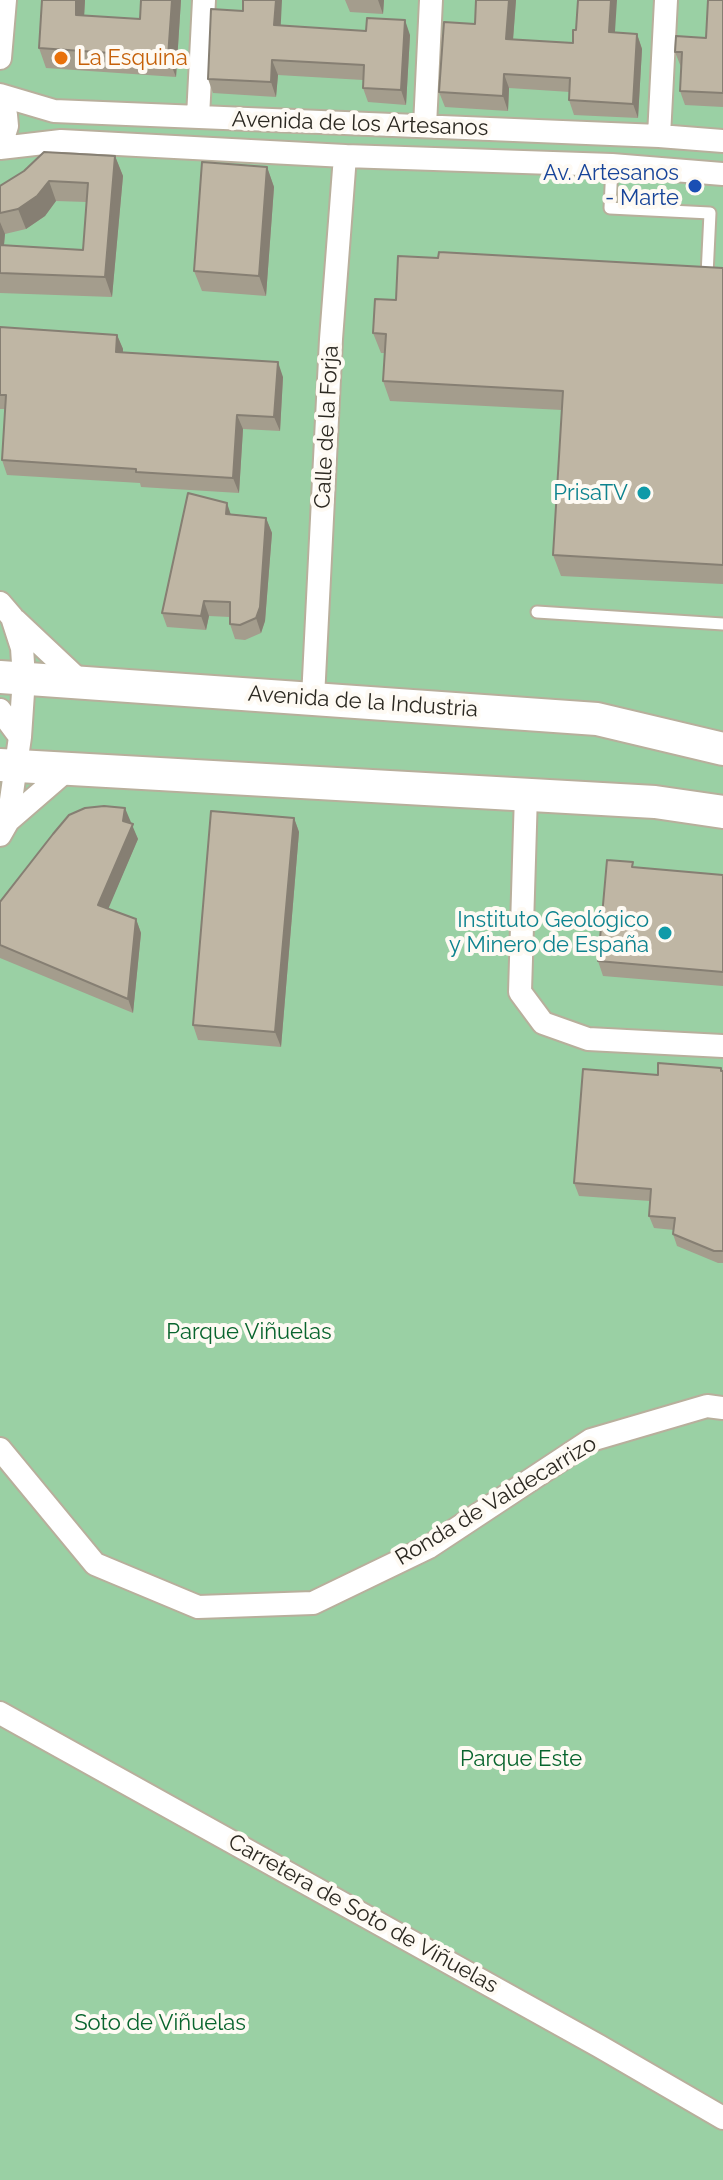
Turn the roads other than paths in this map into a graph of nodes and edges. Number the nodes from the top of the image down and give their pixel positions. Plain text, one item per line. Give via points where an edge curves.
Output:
1 (5, 0) edge
2 (204, 0) edge
3 (431, 0) edge
4 (666, 0) edge
5 (0, 58) edge
6 (0, 98) edge
7 (198, 117) junction
8 (425, 126) junction
9 (659, 136) junction
10 (723, 141) edge
11 (0, 148) edge
12 (345, 156) junction
13 (612, 165) junction
14 (723, 174) edge
15 (723, 276) edge
16 (6, 610) edge
17 (537, 612) dead end
18 (723, 624) edge
19 (12, 677) edge
20 (81, 682) junction
21 (313, 698) junction
22 (0, 710) edge
23 (723, 749) edge
24 (12, 756) edge
25 (67, 770) junction
26 (526, 794) junction
27 (723, 812) edge
28 (4, 828) edge
29 (723, 1046) edge
30 (723, 1408) edge
31 (0, 1449) edge
32 (0, 1713) edge
33 (723, 2118) edge

1 - 5 street
2 - 7 street
3 - 8 street
4 - 9 street
6 - 7 street, Avenida de los Artesanos via 54,111
6 - 11 street via 7,126
7 - 8 street, Avenida de los Artesanos
8 - 9 street, Avenida de los Artesanos
9 - 10 street, Avenida de los Artesanos
11 - 12 street, Avenida de los Artesanos via 61,141
12 - 13 street, Avenida de los Artesanos
12 - 21 street, Calle de la Forja
13 - 14 street, Avenida de los Artesanos
13 - 15 lane via 610,208 710,213 707,275
16 - 19 street via 22,648
16 - 20 street
17 - 18 lane
19 - 20 street, Avenida de la Industria
19 - 24 street
20 - 21 street, Avenida de la Industria
21 - 23 street, Avenida de la Industria via 597,719
22 - 24 street
24 - 25 street
24 - 28 street
25 - 26 street
25 - 28 street
26 - 27 street
26 - 29 street via 520,992 543,1023 588,1039
30 - 31 street, Ronda de Valdecarrizo via 707,1406 591,1440 429,1547 313,1603 198,1607 95,1564
32 - 33 street, Carretera de Soto de Viñuelas

